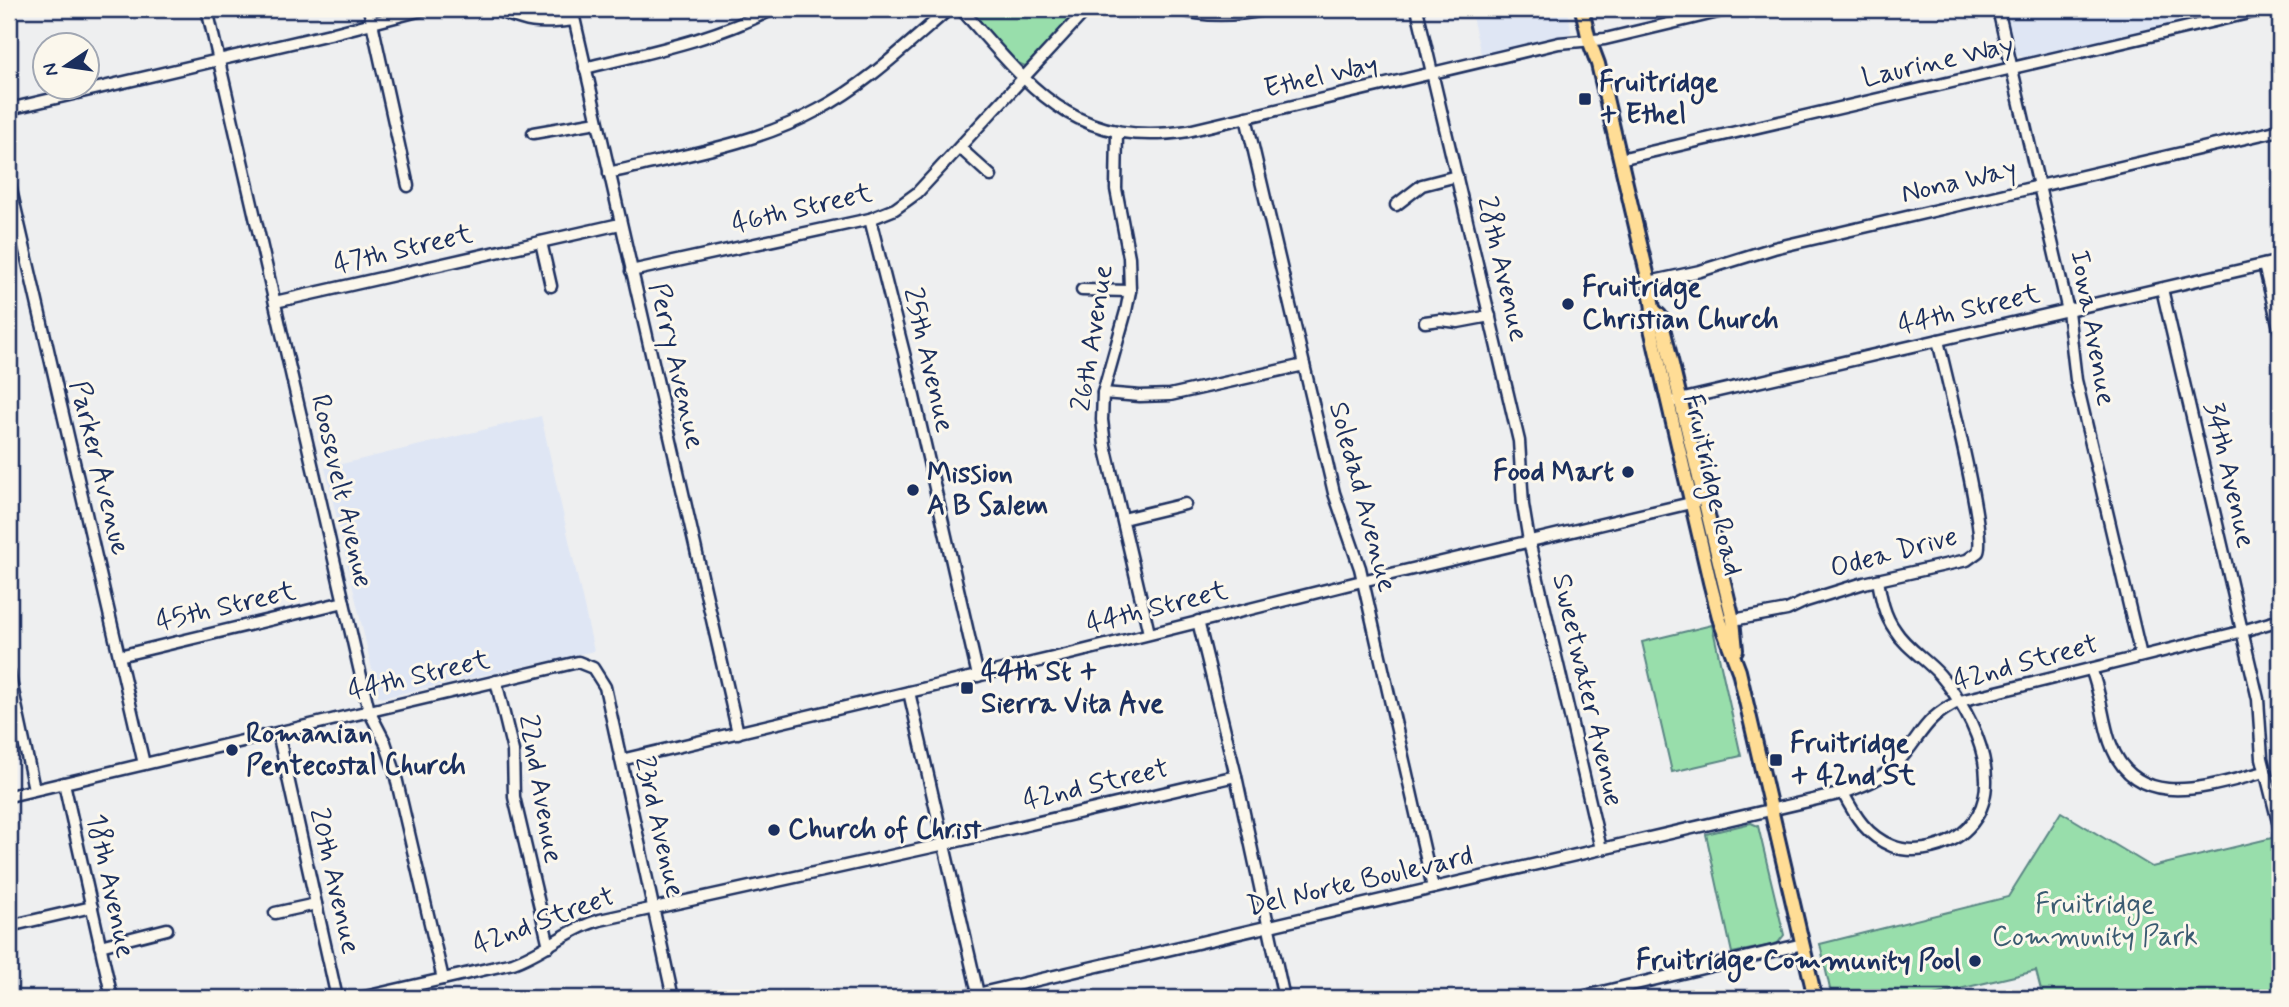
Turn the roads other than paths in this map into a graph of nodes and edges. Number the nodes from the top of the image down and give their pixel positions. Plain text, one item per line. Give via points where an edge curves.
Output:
1 (207, 9) edge
2 (369, 9) edge
3 (426, 9) edge
4 (493, 9) edge
5 (773, 9) edge
6 (948, 9) edge
7 (961, 9) edge
8 (1087, 9) edge
9 (1177, 9) edge
10 (1269, 9) edge
11 (1417, 9) edge
12 (1582, 9) edge
13 (1731, 9) edge
14 (1998, 9) edge
15 (2266, 9) edge
16 (573, 14) edge
17 (372, 23) junction
18 (1589, 40) junction
19 (219, 60) junction
20 (585, 68) junction
21 (2013, 68) junction
22 (1433, 75) junction
23 (1023, 79) junction
24 (9, 110) edge
25 (1246, 117) junction
26 (597, 122) junction
27 (2280, 130) edge
28 (1118, 131) junction
29 (533, 133) dead end
30 (960, 148) junction
31 (1620, 159) junction
32 (609, 173) junction
33 (991, 176) dead end
34 (1457, 176) junction
35 (9, 181) edge
36 (408, 186) dead end
37 (2040, 187) junction
38 (1395, 205) dead end
39 (12, 213) edge
40 (870, 219) junction
41 (620, 224) junction
42 (541, 242) junction
43 (2280, 261) edge
44 (2264, 265) junction
45 (631, 271) junction
46 (1649, 282) junction
47 (551, 286) dead end
48 (2162, 289) junction
49 (1082, 290) dead end
50 (1130, 291) junction
51 (275, 302) junction
52 (2068, 311) junction
53 (1490, 316) junction
54 (1425, 322) dead end
55 (2280, 332) edge
56 (1938, 340) junction
57 (1304, 365) junction
58 (1103, 393) junction
59 (1674, 401) junction
60 (1698, 501) junction
61 (1185, 504) dead end
62 (1123, 519) junction
63 (1529, 541) junction
64 (1878, 580) junction
65 (1362, 581) junction
66 (344, 602) junction
67 (1733, 620) junction
68 (2280, 620) edge
69 (1198, 621) junction
70 (2242, 631) junction
71 (1149, 633) junction
72 (119, 656) junction
73 (2141, 656) junction
74 (593, 668) joint
75 (2091, 669) junction
76 (1739, 671) junction
77 (9, 672) edge
78 (978, 676) junction
79 (496, 681) junction
80 (10, 685) edge
81 (909, 692) junction
82 (1960, 701) junction
83 (369, 712) junction
84 (278, 733) junction
85 (738, 733) junction
86 (621, 760) junction
87 (144, 764) junction
88 (2265, 772) junction
89 (1236, 776) junction
90 (64, 783) junction
91 (34, 789) junction
92 (1843, 793) junction
93 (9, 796) edge
94 (1771, 809) junction
95 (2279, 836) edge
96 (945, 844) junction
97 (1601, 849) junction
98 (1433, 888) junction
99 (316, 904) junction
100 (92, 907) junction
101 (654, 909) junction
102 (275, 913) dead end
103 (9, 926) edge
104 (1269, 927) junction
105 (167, 929) dead end
106 (1803, 944) junction
107 (100, 946) junction
108 (549, 946) junction
109 (443, 979) junction
110 (979, 996) edge
111 (112, 998) edge
112 (337, 998) edge
113 (360, 998) edge
114 (673, 998) edge
115 (960, 998) edge
116 (1284, 998) edge
117 (1577, 998) edge
118 (1815, 998) edge

1 - 19 street, Roosevelt Avenue
2 - 17 street
3 - 17 street
4 - 16 street via 533,23
5 - 20 street via 695,41
6 - 32 street via 866,80 806,116 734,144
7 - 23 street, Ethel Way
8 - 23 street, 46th Street
9 - 10 street via 1206,15
11 - 22 street, 28th Avenue
12 - 18 main road, Fruitridge Road
13 - 18 street, Ethel Way
14 - 21 street, Iowa Avenue
15 - 21 street, Laurine Way
16 - 20 street, Perry Avenue
17 - 19 street
17 - 36 street
18 - 22 street, Ethel Way via 1559,43
18 - 31 main road, Fruitridge Road
19 - 24 street
19 - 51 street, Roosevelt Avenue
20 - 26 street, Perry Avenue
21 - 31 street, Laurine Way
21 - 37 street, Iowa Avenue
22 - 25 street, Ethel Way
22 - 34 street, 28th Avenue
23 - 28 street, Ethel Way via 1073,116
23 - 30 street, 46th Street
25 - 28 street, Ethel Way via 1170,134
25 - 57 street, Soledad Avenue
26 - 29 street
26 - 32 street, Perry Avenue
27 - 37 street, Nona Way
28 - 50 street, 26th Avenue via 1116,189 1129,257
30 - 33 street
30 - 40 street, 46th Street via 916,193 895,209
31 - 46 main road, Fruitridge Road
32 - 41 street, Perry Avenue
34 - 38 street via 1422,186
34 - 53 street, 28th Avenue
35 - 39 street, Parker Avenue
37 - 46 street, Nona Way via 1774,248
37 - 52 street, Iowa Avenue
39 - 72 street, Parker Avenue
40 - 45 street, 46th Street
40 - 78 street, 25th Avenue
41 - 42 street, 47th Street
41 - 45 street, Perry Avenue
42 - 47 street
42 - 51 street, 47th Street
43 - 44 street, 44th Street
44 - 48 street, 44th Street
44 - 55 street
45 - 85 street, Perry Avenue
46 - 59 main road, Fruitridge Road via 1653,309 1649,320
48 - 52 street, 44th Street
48 - 70 street, 34th Avenue
49 - 50 street
50 - 58 street, 26th Avenue
51 - 66 street, Roosevelt Avenue
52 - 56 street, 44th Street
52 - 73 street, Iowa Avenue via 2076,380
53 - 54 street
53 - 63 street, 28th Avenue via 1519,442
56 - 59 street, 44th Street
56 - 64 street, Odea Drive via 1972,490 1980,548 1967,561
57 - 58 street via 1170,395
57 - 65 street, Soledad Avenue via 1336,500
58 - 62 street, 26th Avenue via 1103,432
59 - 60 main road, Fruitridge Road
60 - 63 street, 44th Street
60 - 67 main road, Fruitridge Road
60 - 76 main road, Fruitridge Road via 1720,621
61 - 62 street
62 - 71 street, 26th Avenue
63 - 65 street, 44th Street
63 - 97 street, Sweetwater Avenue
64 - 67 street, Odea Drive via 1787,610
64 - 82 street via 1894,629
65 - 69 street, 44th Street
65 - 98 street, Soledad Avenue
66 - 72 street, 45th Street
66 - 83 street, Roosevelt Avenue
67 - 76 main road, Fruitridge Road
68 - 70 street, 42nd Street
69 - 71 street, 44th Street
69 - 89 street
70 - 73 street, 42nd Street
70 - 88 street, 34th Avenue via 2258,699
71 - 78 street, 44th Street
72 - 87 street, Parker Avenue
73 - 75 street, 42nd Street
74 - 79 street, 44th Street via 578,662
74 - 86 street, 23rd Avenue via 605,687
75 - 82 street, 42nd Street
75 - 88 street via 2115,754 2143,781 2184,790
76 - 94 main road, Fruitridge Road
77 - 80 street
78 - 81 street, 44th Street
79 - 83 street, 44th Street
79 - 108 street, 22nd Avenue via 513,751 514,797
80 - 91 street
81 - 85 street, 44th Street
81 - 96 street
82 - 92 street, 42nd Street via 1927,722 1894,766 1876,780
82 - 92 street via 1984,757 1986,780 1983,802 1959,835 1931,848 1898,849 1871,835
83 - 84 street, 44th Street
83 - 109 street, Roosevelt Avenue via 394,769
84 - 87 street, 44th Street
84 - 99 street, 20th Avenue
85 - 86 street, 44th Street
86 - 101 street, 23rd Avenue
87 - 90 street, 44th Street
88 - 95 street, 34th Avenue
89 - 96 street, 42nd Street
89 - 104 street
90 - 91 street, 44th Street
90 - 100 street, 18th Avenue
91 - 93 street, 44th Street
92 - 94 street, 42nd Street
94 - 97 street, Del Norte Boulevard
94 - 106 main road, Fruitridge Road
96 - 101 street, 42nd Street
96 - 110 street
97 - 98 street, Del Norte Boulevard
98 - 104 street, Del Norte Boulevard
99 - 102 street
99 - 112 street, 20th Avenue
100 - 103 street
100 - 107 street, 18th Avenue
101 - 108 street, 42nd Street via 590,923
101 - 114 street, 23rd Avenue
104 - 110 street, Del Norte Boulevard
104 - 116 street
105 - 107 street
106 - 117 street
106 - 118 main road, Fruitridge Road
107 - 111 street, 18th Avenue
108 - 109 street, 42nd Street via 513,962
109 - 113 street, 42nd Street
110 - 115 street, Del Norte Boulevard

